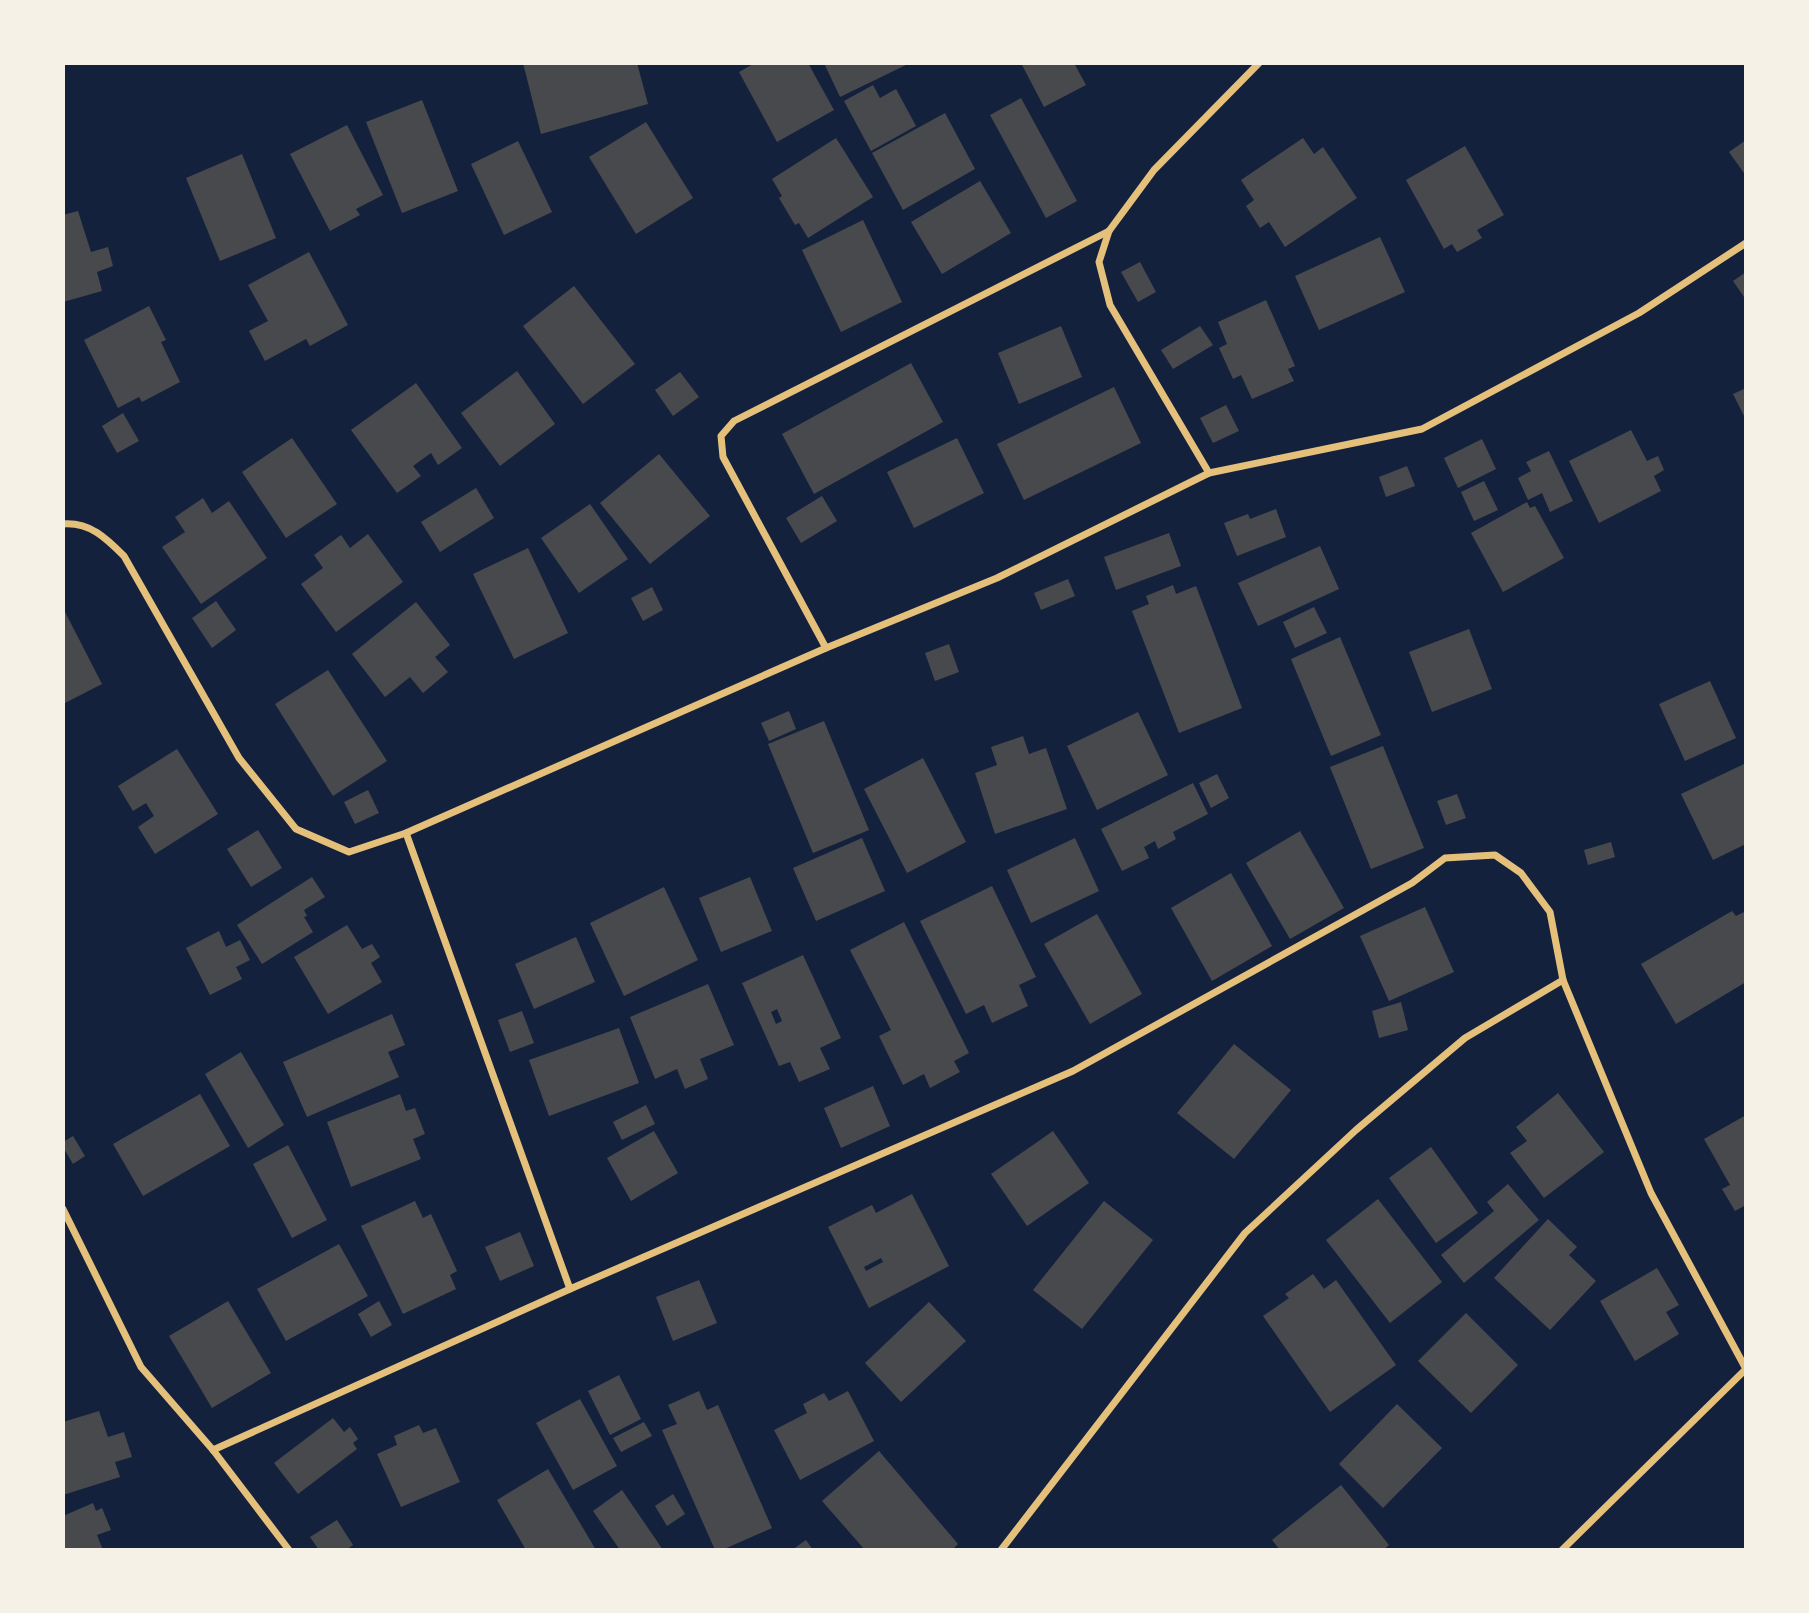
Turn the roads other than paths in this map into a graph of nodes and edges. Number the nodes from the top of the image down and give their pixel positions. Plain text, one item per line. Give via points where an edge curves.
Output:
1 (1259, 63) edge
2 (1109, 232) junction
3 (1746, 243) edge
4 (1209, 473) junction
5 (63, 524) edge
6 (826, 648) junction
7 (406, 833) junction
8 (1563, 980) junction
9 (63, 1209) edge
10 (570, 1289) junction
11 (1746, 1369) edge
12 (213, 1450) junction
13 (289, 1550) edge
14 (1002, 1550) edge
15 (1562, 1550) edge

1 - 2 street via 1154,170
2 - 4 street via 1099,262 1111,305
2 - 6 street via 734,421 721,436 723,457
3 - 4 street via 1639,313 1422,429
4 - 6 street via 997,578
5 - 7 street via 100,532 124,555 239,758 296,830 349,852
6 - 7 street
7 - 10 street
8 - 10 street via 1550,912 1521,873 1495,855 1445,858 1412,883 1073,1071
8 - 11 street via 1651,1193
8 - 14 street via 1465,1038 1245,1233
9 - 12 street via 141,1367
10 - 12 street
11 - 15 street
12 - 13 street

